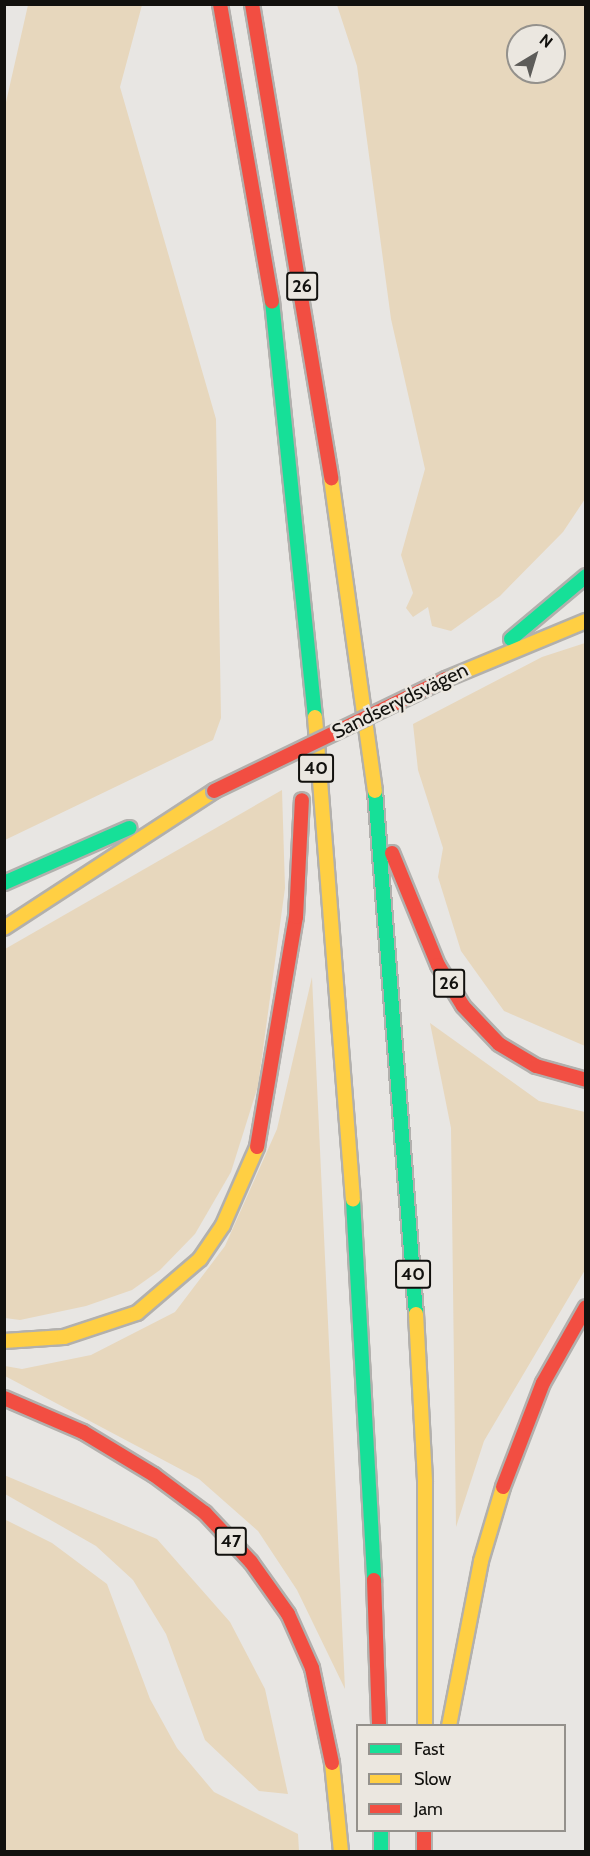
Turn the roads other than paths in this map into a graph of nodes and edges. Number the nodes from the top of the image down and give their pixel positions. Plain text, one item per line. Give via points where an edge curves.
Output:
1 (220, 4) edge
2 (252, 4) edge
3 (585, 576) edge
4 (585, 621) edge
5 (489, 657) junction
6 (308, 684) junction
7 (213, 791) junction
8 (380, 824) junction
9 (4, 883) edge
10 (4, 928) edge
11 (585, 1080) edge
12 (585, 1307) edge
13 (4, 1341) edge
14 (4, 1398) edge
15 (379, 1724) edge
16 (424, 1724) edge
17 (449, 1724) edge
18 (381, 1832) edge
19 (426, 1832) edge
20 (424, 1850) edge
21 (341, 1851) edge
22 (381, 1851) edge

1 - 6 highway, 26 via 275,320 302,556
2 - 8 highway, 26 via 312,344
3 - 5 highway, Sandserydsvägen
4 - 5 highway, Sandserydsvägen
5 - 7 highway, Sandserydsvägen, bridge
6 - 13 highway, 26 via 287,1004 256,1154 239,1192 200,1258 136,1313 64,1337
6 - 15 highway, 40 via 365,1356
7 - 9 highway, Sandserydsvägen
7 - 10 highway, Sandserydsvägen
8 - 11 highway, 26 via 438,965 463,1006 498,1044 536,1066
8 - 16 highway, 40 via 406,1140 425,1482
12 - 17 highway via 543,1383 508,1468 481,1561
14 - 21 highway, 47 via 83,1432 154,1475 205,1513 251,1562 288,1614 312,1668 328,1726
18 - 22 highway
19 - 20 highway

